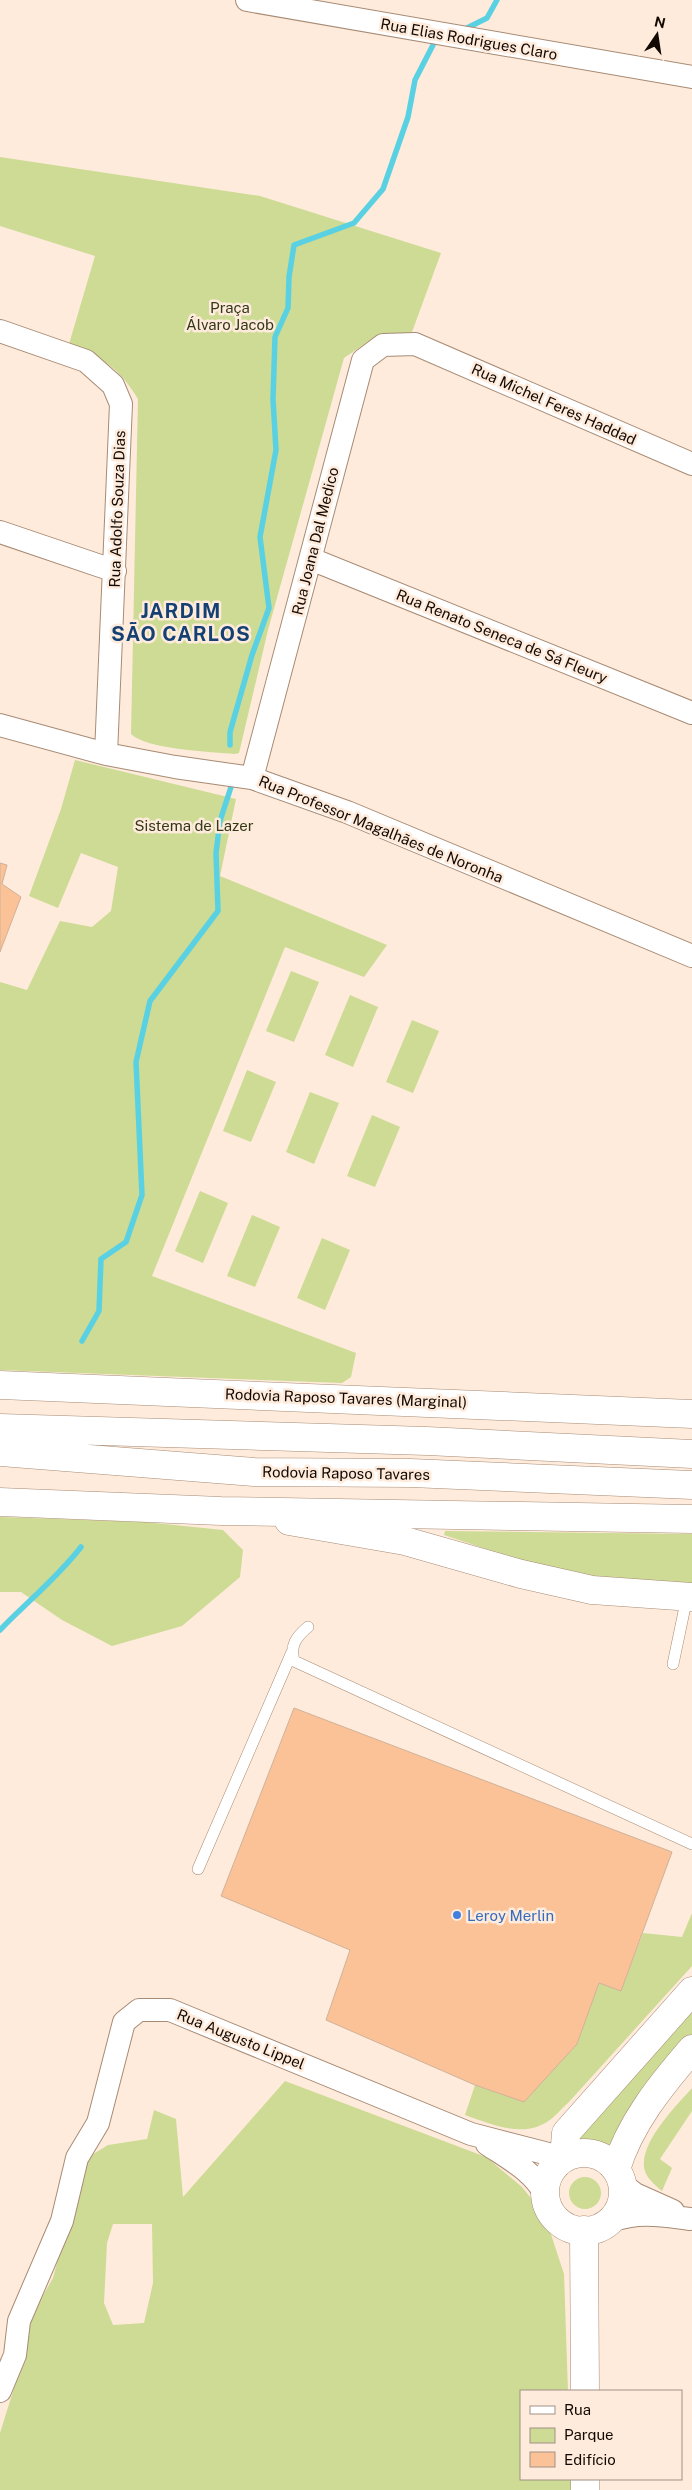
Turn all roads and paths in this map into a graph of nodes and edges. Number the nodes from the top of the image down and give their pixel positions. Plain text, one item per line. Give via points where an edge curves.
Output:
1 (246, 0) edge
2 (692, 77) edge
3 (0, 331) edge
4 (415, 344) joint
5 (692, 464) edge
6 (0, 532) edge
7 (312, 559) junction
8 (115, 571) junction
9 (692, 713) edge
10 (0, 725) edge
11 (106, 754) junction
12 (252, 778) junction
13 (692, 956) edge
14 (0, 1385) edge
15 (692, 1414) edge
16 (0, 1428) edge
17 (0, 1452) edge
18 (40, 1454) junction
19 (692, 1454) edge
20 (0, 1462) edge
21 (692, 1485) edge
22 (0, 1502) edge
23 (221, 1511) junction
24 (692, 1519) edge
25 (689, 1597) edge
26 (308, 1628) dead end
27 (292, 1652) junction
28 (673, 1664) dead end
29 (692, 1844) edge
30 (198, 1869) dead end
31 (692, 1991) edge
32 (692, 2049) edge
33 (471, 2134) junction
34 (565, 2146) junction
35 (619, 2177) junction
36 (545, 2194) junction
37 (691, 2220) edge
38 (610, 2221) junction
39 (584, 2230) junction
40 (585, 2390) edge
41 (0, 2391) edge

1 - 2 street, Rua Elias Rodrigues Claro
3 - 8 street, Rua Adolfo Souza Dias via 86,361 113,385 121,404
4 - 5 street, Rua Michel Feres Haddad
4 - 7 street, Rua Joana Dal Medico via 383,345 363,360
6 - 8 street
7 - 9 street, Rua Renato Seneca de Sá Fleury
7 - 12 street, Rua Joana Dal Medico
8 - 11 street, Rua Adolfo Souza Dias
10 - 11 street, Rua Professor Magalhães de Noronha
11 - 12 street, Rua Professor Magalhães de Noronha
12 - 13 street, Rua Professor Magalhães de Noronha via 347,812
14 - 15 main road, Rodovia Raposo Tavares (Marginal)
16 - 19 main road via 427,1440
17 - 18 main road, Rodovia Raposo Tavares
18 - 20 main road
18 - 21 main road, Rodovia Raposo Tavares via 254,1472 411,1472
22 - 23 main road
23 - 24 main road
23 - 25 main road via 405,1541 521,1574 592,1590
25 - 28 lane
26 - 27 lane via 298,1636
27 - 29 lane via 294,1661
27 - 30 lane
31 - 34 main road
32 - 35 main road via 654,2096 622,2149
33 - 34 street, Rua Augusto Lippel via 522,2143 550,2139
33 - 36 street, Rua Augusto Lippel via 531,2175
33 - 41 street, Rua Augusto Lippel via 170,2010 139,2010 124,2022 98,2123 77,2158 62,2220 19,2321 15,2355
34 - 35 main road via 608,2161
34 - 36 main road via 550,2173
35 - 37 street via 635,2194
35 - 38 main road via 621,2204
36 - 39 main road via 553,2215 562,2223
37 - 38 street via 650,2214 627,2215
38 - 39 main road
39 - 40 main road

